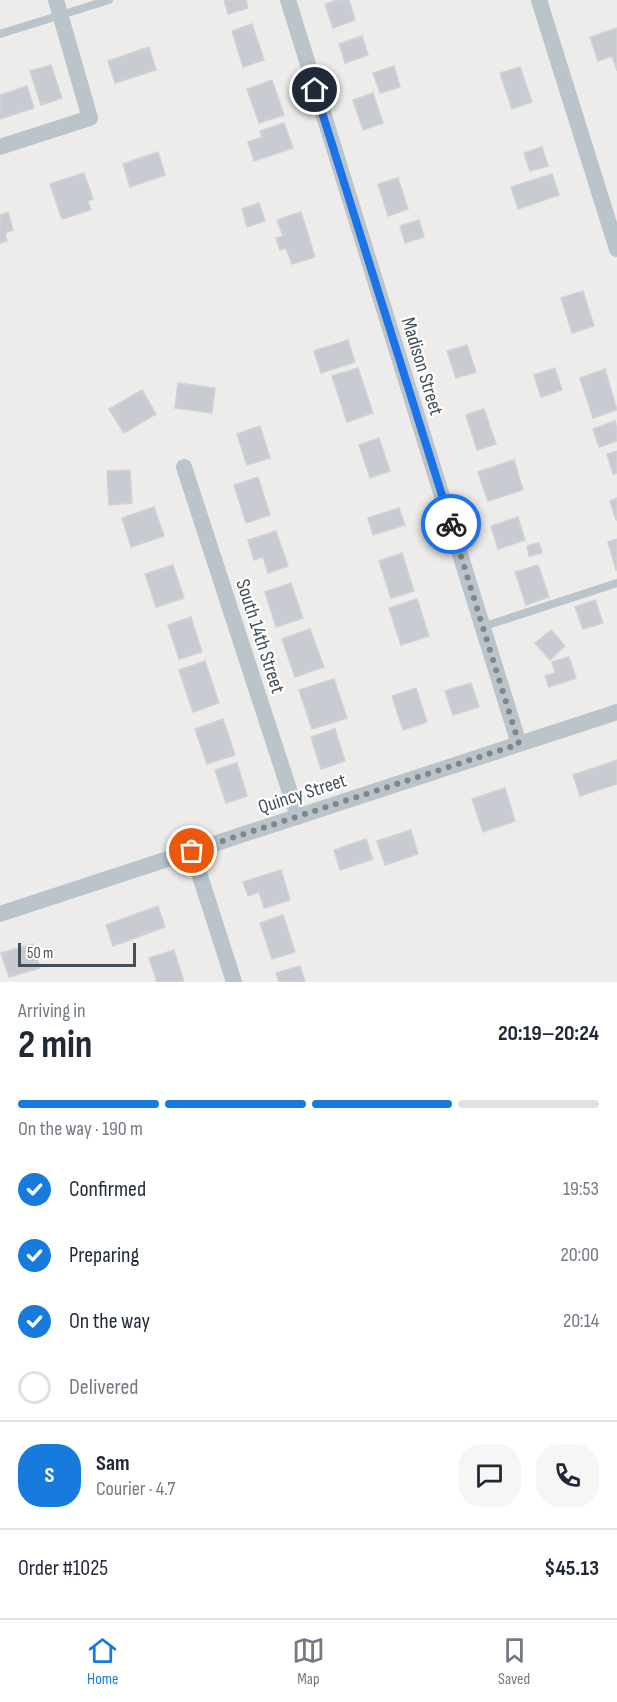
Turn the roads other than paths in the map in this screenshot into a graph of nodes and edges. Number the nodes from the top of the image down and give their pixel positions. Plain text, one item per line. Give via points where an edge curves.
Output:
1 (109, 0) edge
2 (288, 0) edge
3 (539, 0) edge
4 (58, 7) edge
5 (0, 34) edge
6 (0, 147) edge
7 (611, 212) edge
8 (617, 249) edge
9 (184, 467) dead end
10 (617, 583) edge
11 (482, 627) junction
12 (617, 712) edge
13 (519, 744) junction
14 (298, 817) junction
15 (192, 851) junction
16 (0, 914) edge
17 (234, 982) edge

1 - 4 lane
2 - 11 street, Madison Street
3 - 7 street
4 - 5 lane
4 - 6 street via 90,118
7 - 8 street
9 - 14 street, South 14th Street
10 - 11 lane
11 - 13 street, Madison Street
12 - 13 street, Quincy Street
13 - 14 street, Quincy Street
14 - 15 street, Quincy Street
15 - 16 street, Quincy Street
15 - 17 street

